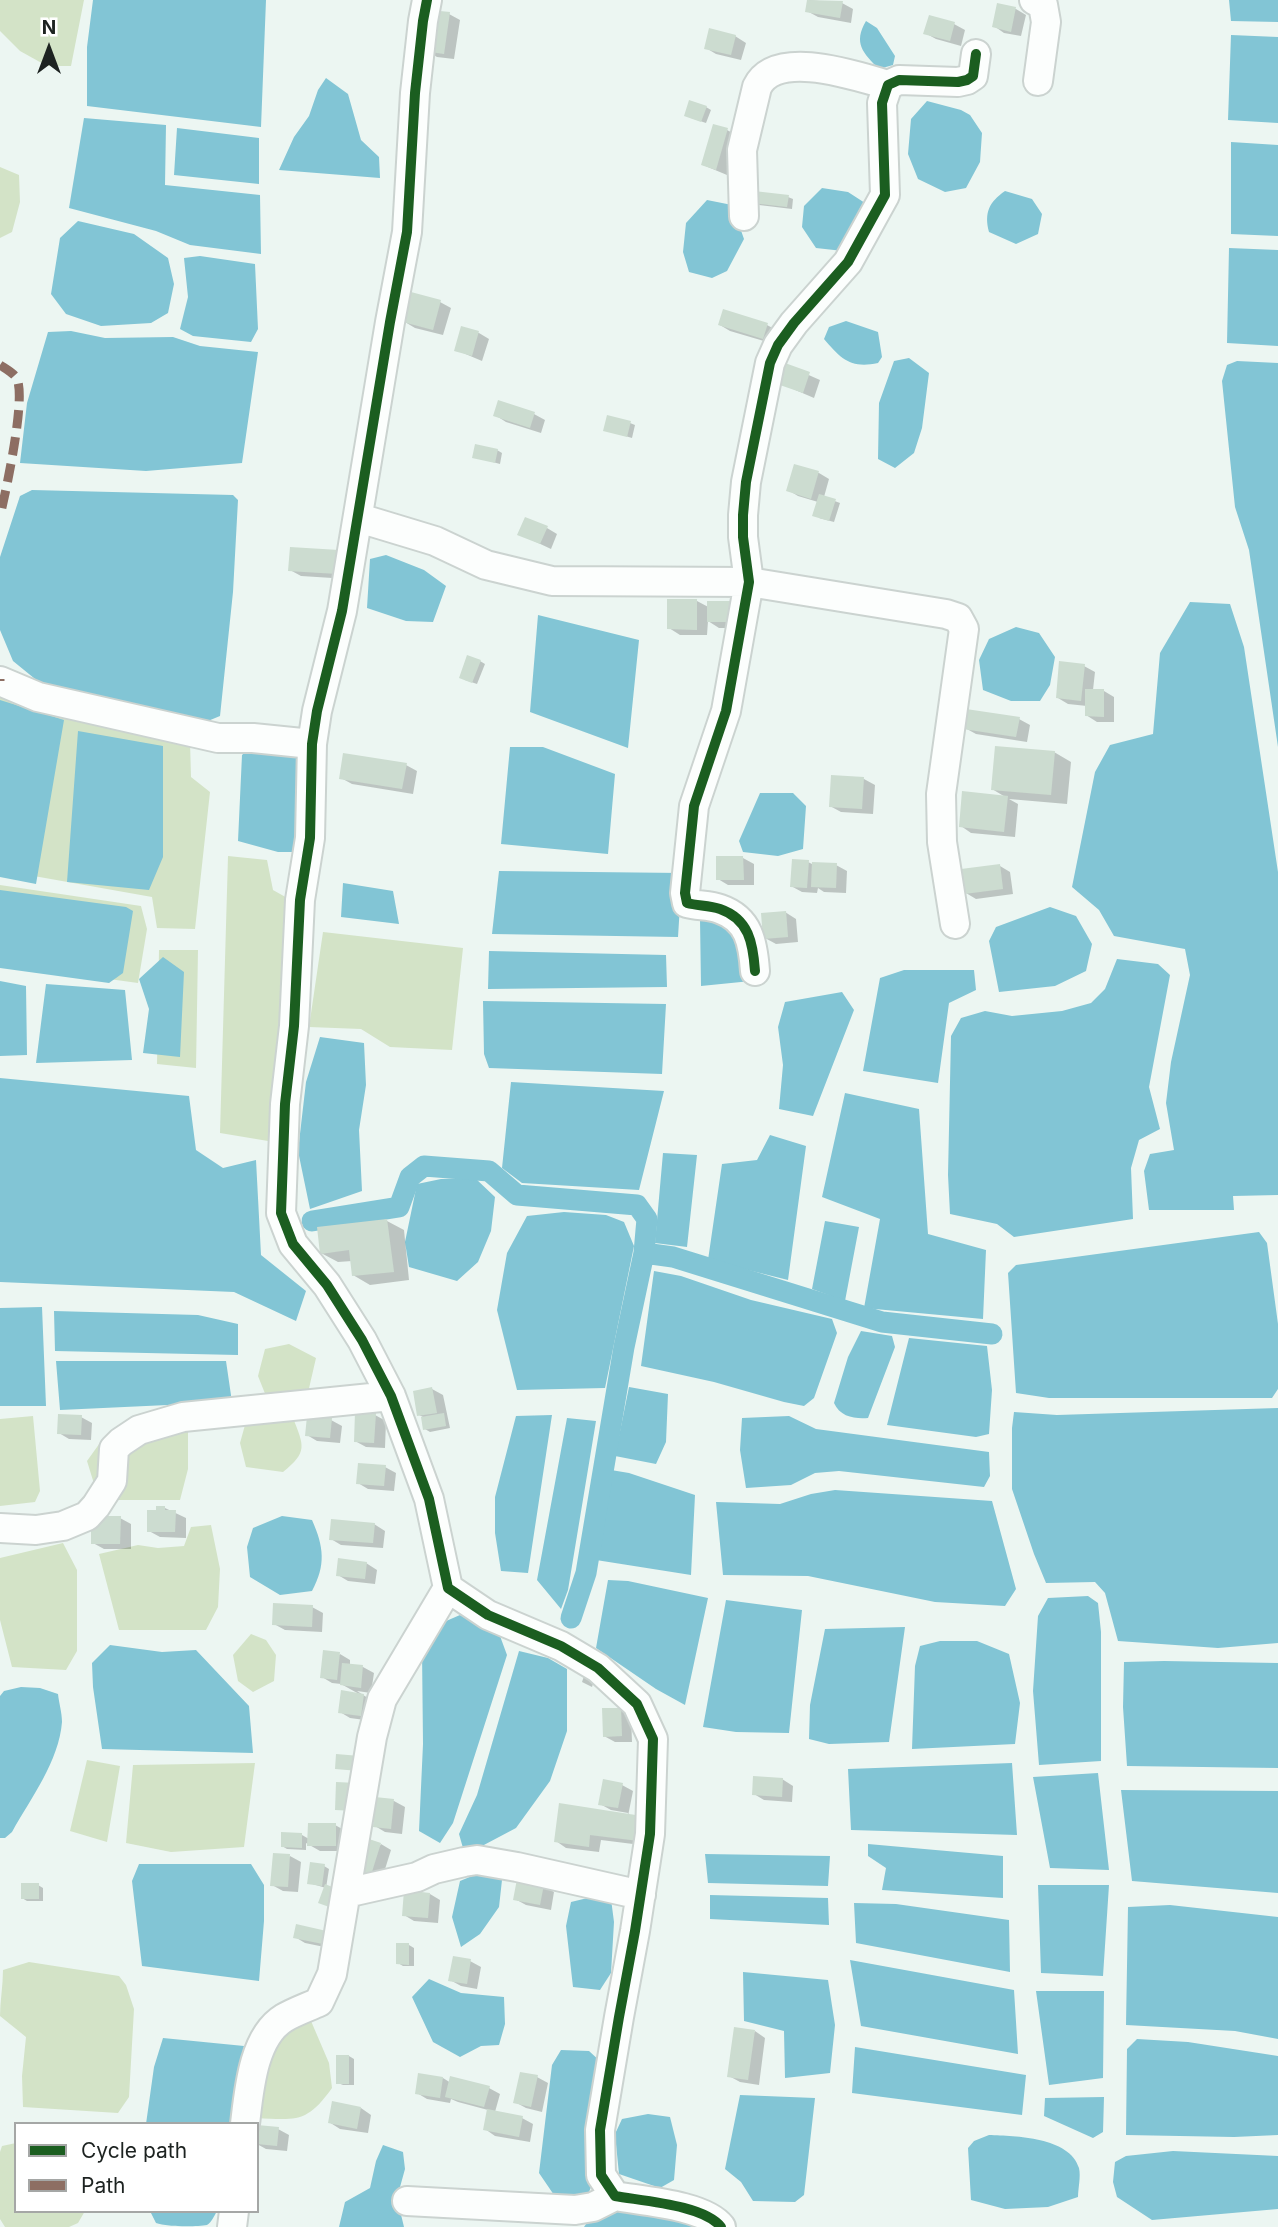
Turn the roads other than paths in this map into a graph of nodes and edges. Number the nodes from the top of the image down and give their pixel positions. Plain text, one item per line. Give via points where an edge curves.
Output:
1 (427, 0) edge
2 (1034, 0) edge
3 (976, 54) dead end
4 (1038, 81) dead end
5 (888, 85) junction
6 (744, 216) dead end
7 (359, 518) junction
8 (749, 582) junction
9 (0, 681) edge
10 (312, 744) junction
11 (955, 924) dead end
12 (755, 971) dead end
13 (391, 1395) junction
14 (0, 1528) edge
15 (448, 1588) junction
16 (346, 1893) junction
17 (641, 1895) junction
18 (246, 2122) edge
19 (407, 2201) dead end
20 (594, 2210) edge
21 (721, 2227) edge

1 - 7 street via 415,93 407,233
2 - 4 street via 1042,5 1046,22
3 - 5 street via 973,75 967,80 899,80
5 - 6 street via 812,67 769,72 762,78 742,150
5 - 8 street via 882,103 885,195 848,262 794,323 770,363 746,482 743,537
7 - 8 street via 435,541 510,573 552,581
7 - 10 street
8 - 11 street via 958,618 964,629 941,794 942,842
8 - 12 street via 726,711 694,806 685,894 687,903 719,908 741,921 751,936
9 - 10 street via 38,696 218,738
10 - 13 street via 310,838 300,900 281,1213 293,1244 327,1286
13 - 14 street via 183,1417 139,1430 114,1449 112,1481 87,1516 36,1530
13 - 15 street via 429,1499
15 - 16 street via 382,1699
15 - 17 street via 488,1615 561,1646 598,1668 637,1704 653,1739 650,1834
16 - 17 street via 477,1860
16 - 18 street via 331,1974 323,1993 319,2002 282,2019 262,2040
17 - 20 street via 600,2130 601,2175
19 - 20 street
20 - 21 street via 692,2210

